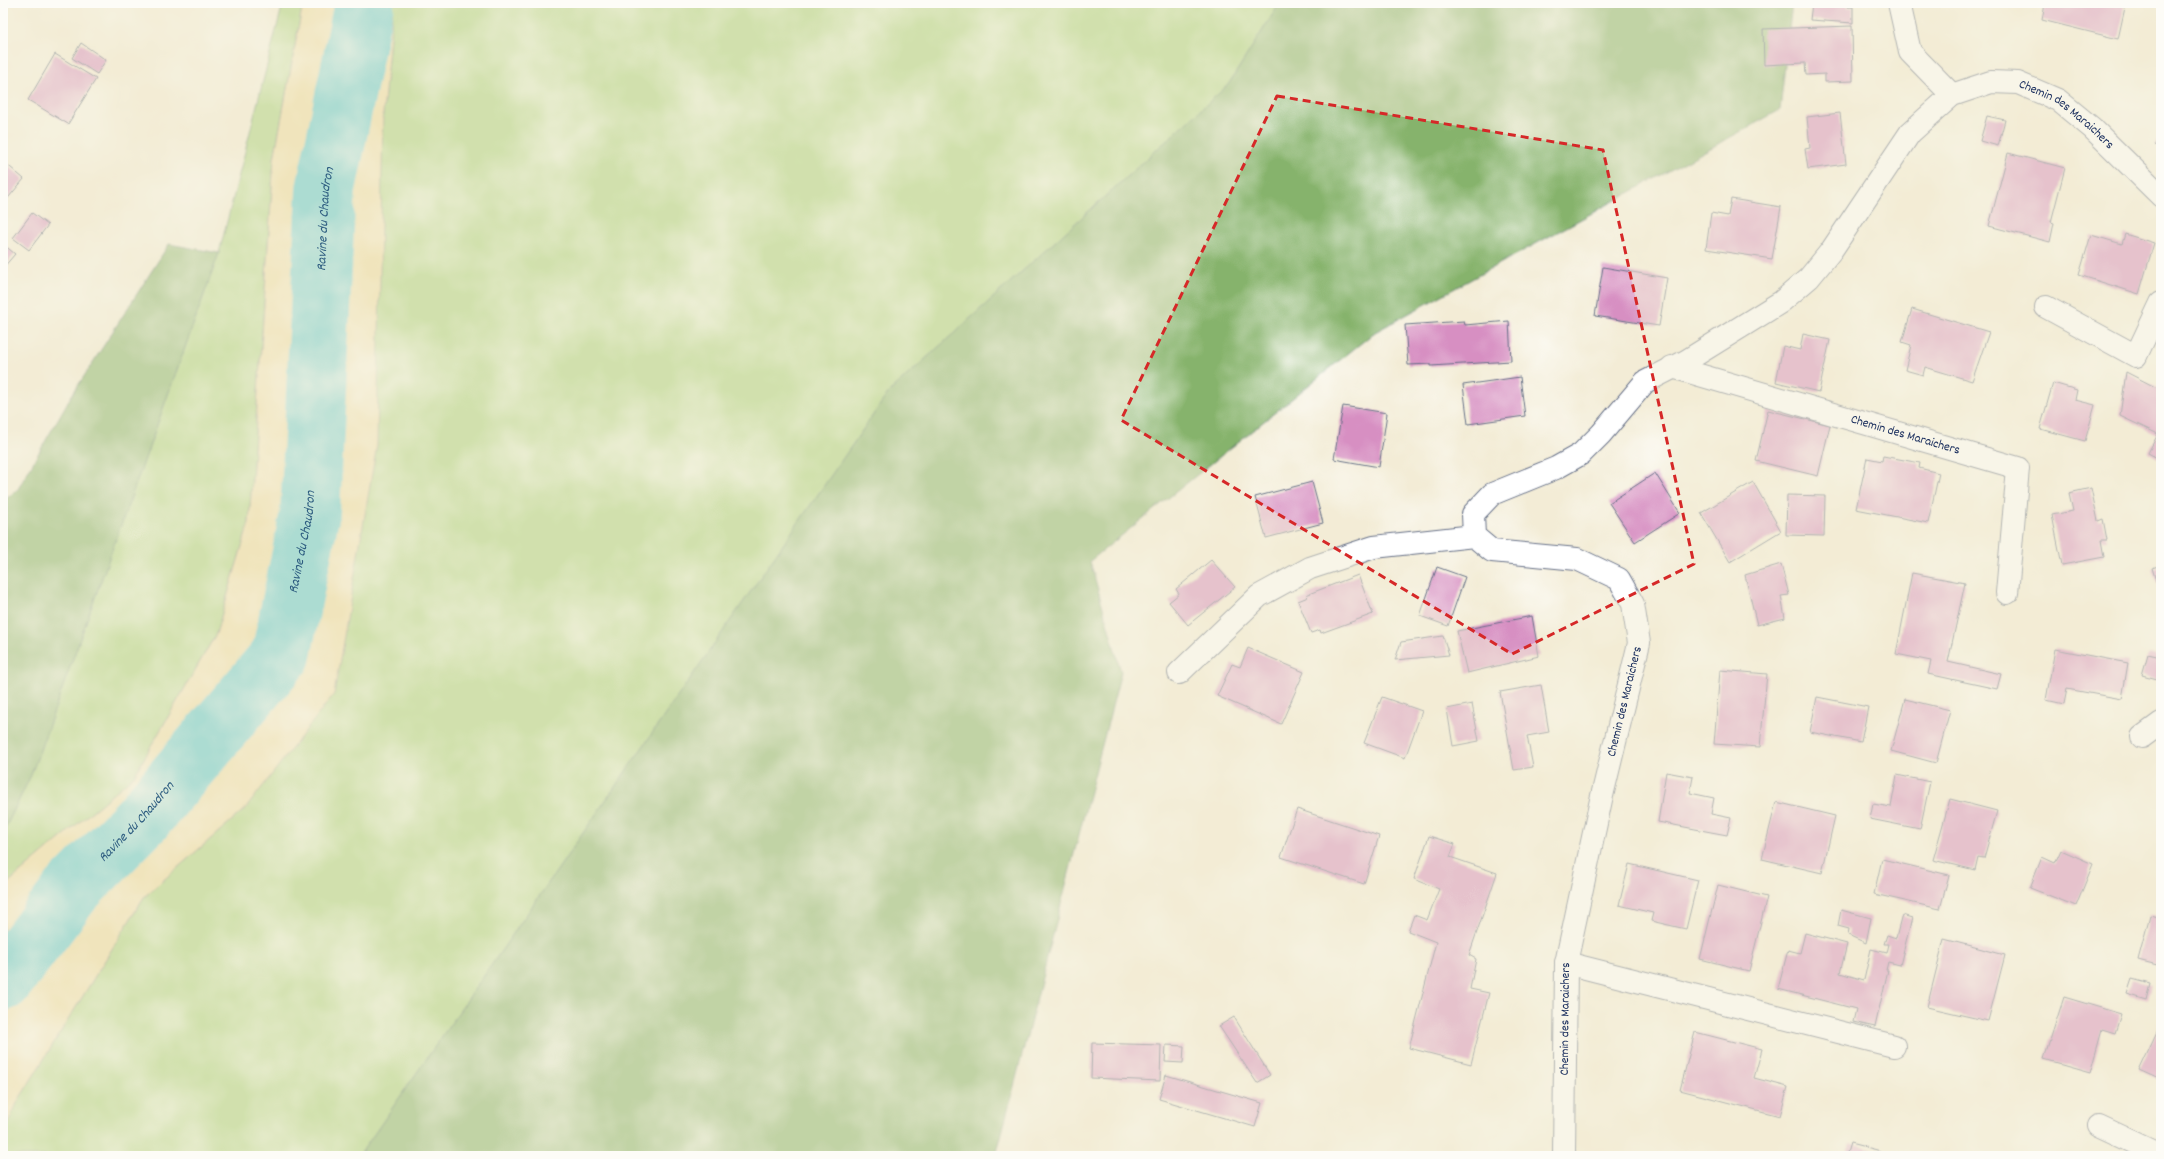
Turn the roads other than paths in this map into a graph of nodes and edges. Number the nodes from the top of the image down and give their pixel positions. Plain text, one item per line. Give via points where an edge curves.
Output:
1 (1899, 3) edge
2 (1952, 94) junction
3 (2161, 196) edge
4 (2161, 303) edge
5 (2046, 307) dead end
6 (1672, 367) junction
7 (1474, 536) junction
8 (2008, 593) dead end
9 (1179, 673) dead end
10 (2161, 723) edge
11 (2142, 737) dead end
12 (1566, 963) junction
13 (1894, 1046) dead end
14 (2099, 1126) dead end
15 (2161, 1155) edge
16 (1564, 1156) edge

1 - 2 street via 1910,52
2 - 3 street, Chemin des Maraichers via 1991,82 2018,83 2058,100 2092,128
2 - 6 street, Chemin des Maraichers via 1910,133 1831,251 1809,278 1781,302 1686,361
4 - 5 street via 2136,356
6 - 7 street, Chemin des Maraichers via 1645,382 1602,434 1581,454 1556,468 1492,494 1473,514
6 - 8 street, Chemin des Maraichers via 2018,468
7 - 9 street via 1374,547 1310,568 1258,596
7 - 12 street, Chemin des Maraichers via 1492,551 1577,559 1619,579 1633,604 1639,643 1601,800
10 - 11 street
12 - 13 street
12 - 16 street, Chemin des Maraichers
14 - 15 street

